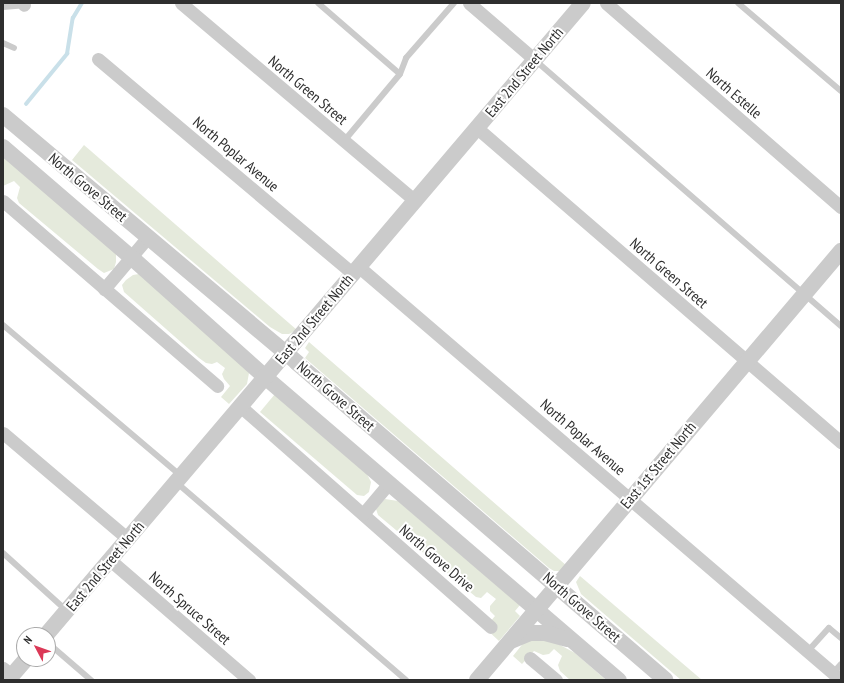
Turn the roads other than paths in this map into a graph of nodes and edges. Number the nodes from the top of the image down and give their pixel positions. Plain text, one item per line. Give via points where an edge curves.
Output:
1 (181, 3) edge
2 (318, 3) edge
3 (454, 3) edge
4 (469, 3) edge
5 (583, 3) edge
6 (606, 3) edge
7 (738, 3) edge
8 (24, 4) edge
9 (3, 7) edge
10 (3, 43) edge
11 (14, 48) dead end
12 (98, 59) dead end
13 (535, 60) junction
14 (400, 74) junction
15 (841, 91) edge
16 (3, 115) edge
17 (477, 128) junction
18 (344, 141) junction
19 (3, 147) edge
20 (3, 201) edge
21 (415, 201) junction
22 (841, 207) edge
23 (148, 237) junction
24 (841, 251) edge
25 (131, 257) junction
26 (356, 270) junction
27 (104, 289) junction
28 (804, 294) junction
29 (3, 325) edge
30 (841, 326) edge
31 (286, 353) junction
32 (747, 361) junction
33 (265, 377) junction
34 (217, 386) dead end
35 (240, 406) junction
36 (3, 433) edge
37 (841, 442) edge
38 (179, 479) junction
39 (389, 483) junction
40 (630, 499) junction
41 (363, 514) junction
42 (128, 539) junction
43 (3, 553) edge
44 (110, 560) junction
45 (556, 585) junction
46 (536, 609) junction
47 (67, 611) junction
48 (53, 627) edge
49 (491, 627) dead end
50 (841, 638) edge
51 (510, 641) junction
52 (575, 643) junction
53 (56, 650) edge
54 (808, 651) junction
55 (530, 658) dead end
56 (16, 667) edge
57 (838, 672) edge
58 (8, 674) edge
59 (91, 680) edge
60 (249, 680) edge
61 (406, 680) edge
62 (477, 680) edge
63 (556, 680) edge
64 (619, 680) edge
65 (666, 680) edge

1 - 18 street, North Green Street
2 - 14 lane
3 - 14 lane via 406,58
4 - 13 street
5 - 13 street, East 2nd Street North
6 - 22 street, North Estelle
7 - 15 lane
8 - 9 lane
10 - 11 lane
12 - 26 street, North Poplar Avenue
13 - 17 street, East 2nd Street North
13 - 28 lane
14 - 18 lane
16 - 23 street, North Grove Street
17 - 21 street, East 2nd Street North
17 - 32 street, North Green Street
18 - 21 street, North Green Street
19 - 25 street, North Grove Street
20 - 27 street
21 - 26 street, East 2nd Street North
23 - 25 street
23 - 31 street, North Grove Street
24 - 28 street, East 1st Street North
25 - 27 street
25 - 33 street, North Grove Street
26 - 31 street, East 2nd Street North
26 - 40 street, North Poplar Avenue
27 - 34 street
28 - 30 lane
28 - 32 street, East 1st Street North
29 - 38 lane
31 - 33 street, East 2nd Street North
31 - 45 street, North Grove Street
32 - 37 street, North Green Street
32 - 40 street, East 1st Street North
33 - 35 street, East 2nd Street North
33 - 39 street, North Grove Street
35 - 38 street, East 2nd Street North
35 - 41 street, North Grove Drive
36 - 42 street
38 - 42 street, East 2nd Street North
38 - 61 lane
39 - 41 street
39 - 46 street, North Grove Street
40 - 45 street, East 1st Street North
40 - 54 street, North Poplar Avenue
41 - 49 street, North Grove Drive
42 - 44 street, East 2nd Street North
43 - 47 lane
44 - 47 street, East 2nd Street North
44 - 60 street, North Spruce Street
45 - 46 street, East 1st Street North
45 - 65 street, North Grove Street
46 - 51 street, East 1st Street North
46 - 52 street, North Grove Street
47 - 48 street, East 2nd Street North
50 - 54 lane via 829,628
51 - 52 street via 530,633 548,633
51 - 62 street, East 1st Street North
52 - 64 street, North Grove Street
53 - 59 lane
54 - 57 street, North Poplar Avenue
55 - 63 street
56 - 58 street

